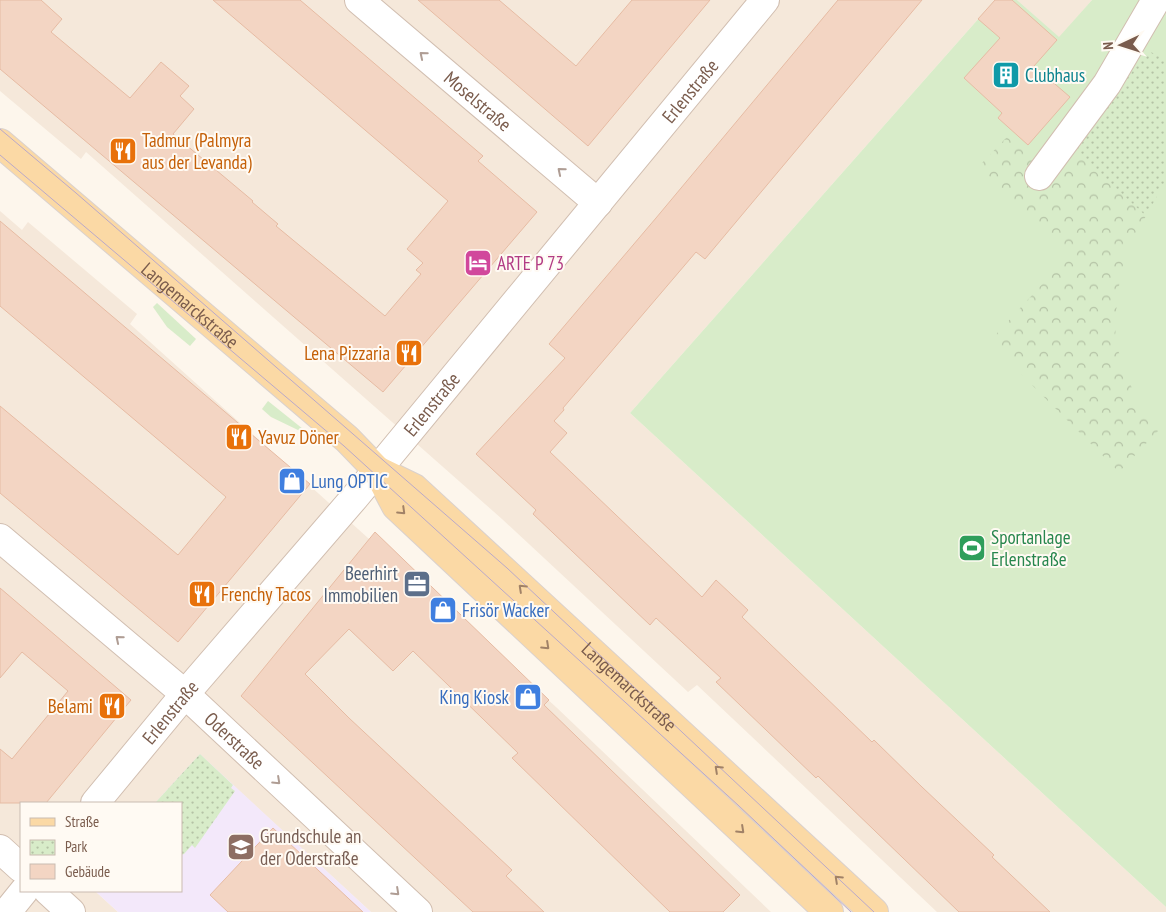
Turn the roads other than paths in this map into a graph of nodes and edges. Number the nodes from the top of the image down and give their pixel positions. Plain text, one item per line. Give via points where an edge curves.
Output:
1 (359, 0) edge
2 (765, 0) edge
3 (1156, 0) edge
4 (0, 143) edge
5 (1039, 176) dead end
6 (598, 203) junction
7 (377, 470) junction
8 (0, 538) edge
9 (185, 694) junction
10 (96, 802) edge
11 (0, 849) edge
12 (20, 867) edge
13 (23, 892) edge
14 (49, 892) edge
15 (7, 912) edge
16 (71, 912) edge
17 (418, 912) edge
18 (829, 912) edge
19 (874, 912) edge

6 -> 1 street, Moselstraße
2 - 6 street, Erlenstraße
3 - 5 street via 1107,84
4 - 7 main road, Langemarckstraße via 339,432
6 - 7 street, Erlenstraße
7 - 9 street, Erlenstraße
7 -> 18 main road, Langemarckstraße via 396,506
19 -> 7 main road, Langemarckstraße via 414,488
9 -> 8 street, Oderstraße
9 - 10 street, Erlenstraße
9 -> 17 street, Oderstraße
11 - 12 street
13 - 15 street
14 - 16 street

